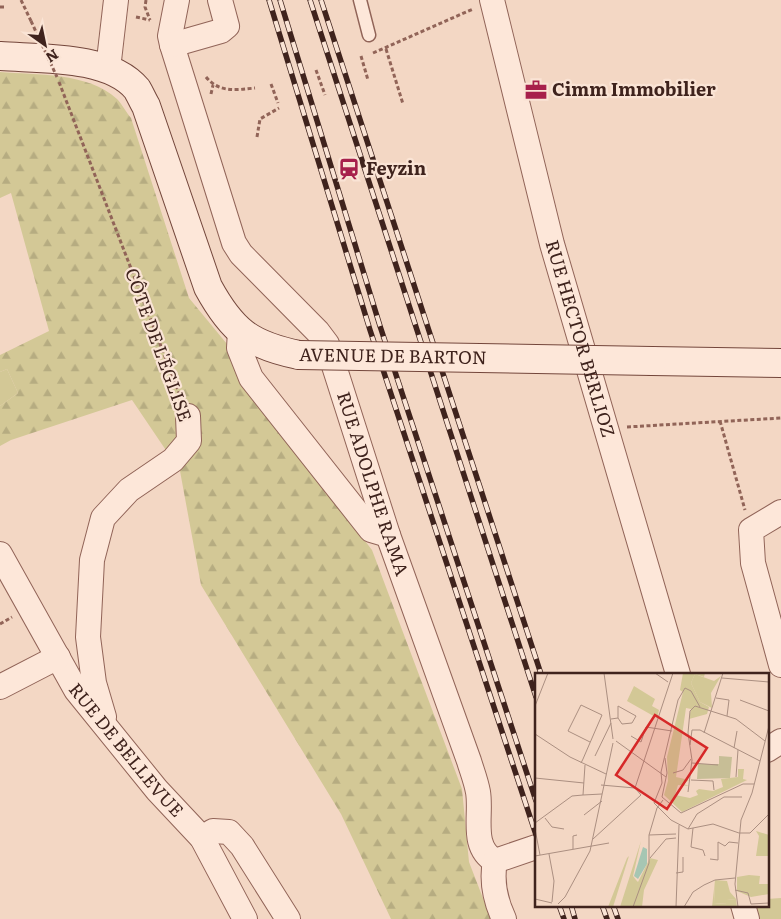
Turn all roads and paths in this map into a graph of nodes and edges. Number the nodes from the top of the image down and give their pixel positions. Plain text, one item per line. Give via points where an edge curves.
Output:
1 (21, 0) edge
2 (116, 0) edge
3 (177, 0) edge
4 (220, 0) edge
5 (360, 0) edge
6 (492, 0) edge
7 (0, 7) edge
8 (6, 7) dead end
9 (369, 35) dead end
10 (182, 42) junction
11 (386, 49) junction
12 (373, 53) dead end
13 (0, 56) edge
14 (361, 56) dead end
15 (108, 69) junction
16 (316, 70) dead end
17 (368, 80) dead end
18 (272, 84) dead end
19 (213, 85) junction
20 (256, 88) dead end
21 (325, 95) dead end
22 (210, 96) dead end
23 (403, 104) dead end
24 (257, 138) dead end
25 (240, 331) junction
26 (781, 362) edge
27 (188, 416) joint
28 (781, 418) edge
29 (720, 421) junction
30 (606, 428) junction
31 (781, 512) edge
32 (751, 530) junction
33 (388, 535) junction
34 (0, 554) edge
35 (58, 657) junction
36 (781, 665) edge
37 (678, 673) edge
38 (0, 687) edge
39 (107, 727) junction
40 (781, 741) edge
41 (768, 749) edge
42 (202, 838) junction
43 (535, 847) edge
44 (495, 861) junction
45 (743, 906) edge
46 (245, 919) edge
47 (288, 919) edge
48 (504, 919) edge
49 (747, 919) edge

1 - 27 path, CÔTE DE L'ÉGLISE, bridge via 57,77
2 - 15 street
3 - 10 street, RUE ADOLPHE RAMA via 170,36
4 - 10 street via 227,26 221,31
5 - 9 lane
6 - 11 path
6 - 30 street, RUE HECTOR BERLIOZ via 552,244
7 - 8 path
10 - 19 path
10 - 33 street, RUE ADOLPHE RAMA via 234,243 327,344
11 - 12 path
11 - 23 path
13 - 15 street, AVENUE DE BARTON via 83,63
14 - 17 path
15 - 25 street, AVENUE DE BARTON via 136,89 146,106 208,288 223,314
16 - 21 path
18 - 24 path via 279,105 260,119
19 - 20 path via 232,91
19 - 22 path
25 - 26 street, AVENUE DE BARTON, bridge via 272,350 299,356
25 - 33 street via 239,348 251,378 371,530
27 - 39 street, CÔTE DE L'ÉGLISE via 189,441 173,460 129,490 103,518 92,560 88,636 94,683
28 - 29 path
29 - 30 path
29 - 32 path
30 - 37 street, RUE HECTOR BERLIOZ
31 - 32 street
32 - 36 street via 753,563
33 - 44 street, RUE ADOLPHE RAMA via 469,761 478,792 480,845 486,856
34 - 35 street, RUE DE BELLEVUE
35 - 38 street
35 - 39 street, RUE DE BELLEVUE via 76,690
39 - 42 street, RUE DE BELLEVUE via 157,790
40 - 41 street
42 - 46 street, RUE DE BELLEVUE
42 - 47 street via 213,831 229,832 242,846
43 - 44 street
44 - 48 street via 494,891
45 - 49 street

